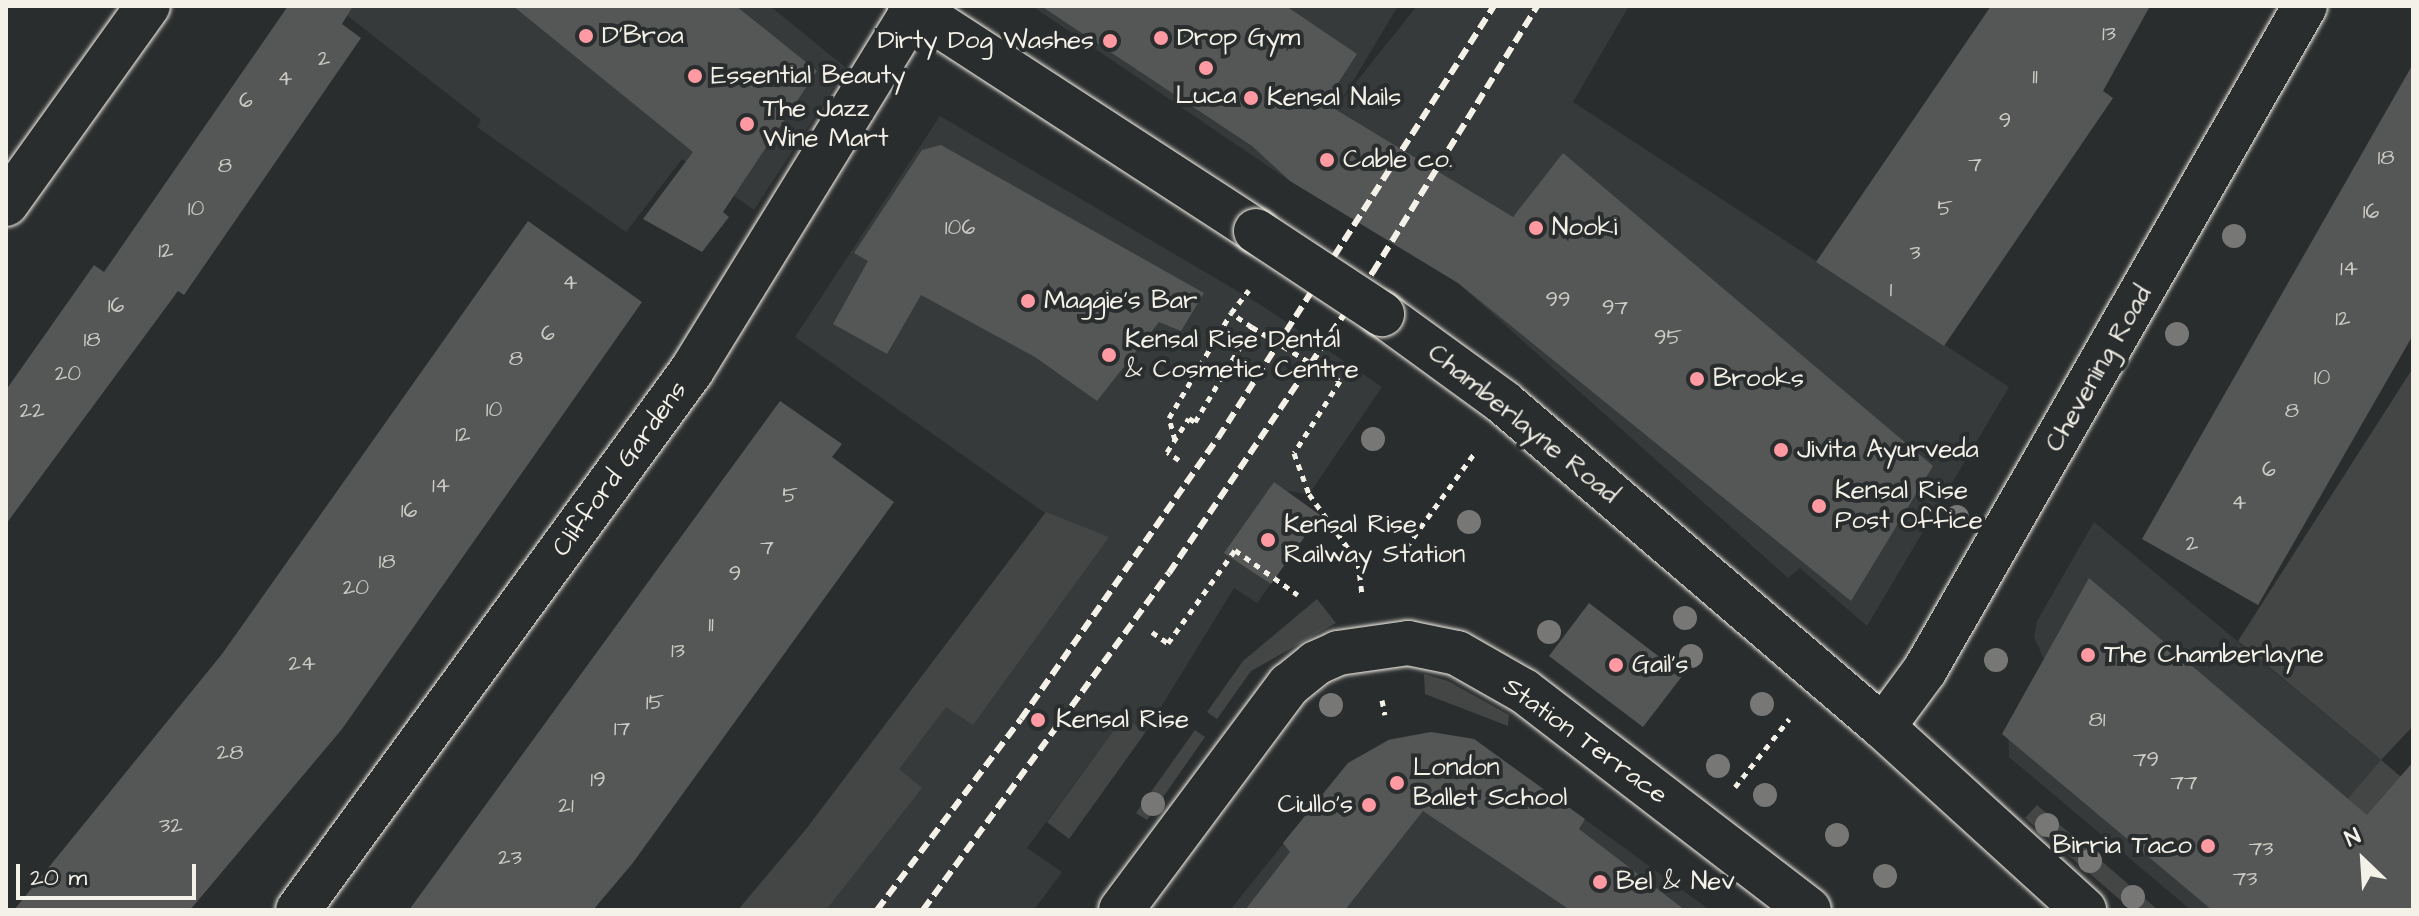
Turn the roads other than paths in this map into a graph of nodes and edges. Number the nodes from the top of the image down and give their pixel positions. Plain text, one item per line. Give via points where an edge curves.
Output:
1 (148, 6) edge
2 (2305, 6) edge
3 (912, 7) edge
4 (6, 204) edge
5 (1883, 727) junction
6 (2080, 909) edge
7 (298, 910) edge
8 (1121, 910) edge
9 (1809, 910) edge

1 - 4 street
2 - 5 street, Chevening Road via 1925,670
3 - 5 street, Chamberlayne Road, bridge via 1418,339 1503,402
3 - 7 street, Clifford Gardens via 692,370
5 - 6 street, Chamberlayne Road
8 - 9 street, Station Terrace via 1289,685 1338,653 1408,643 1457,653 1524,691

